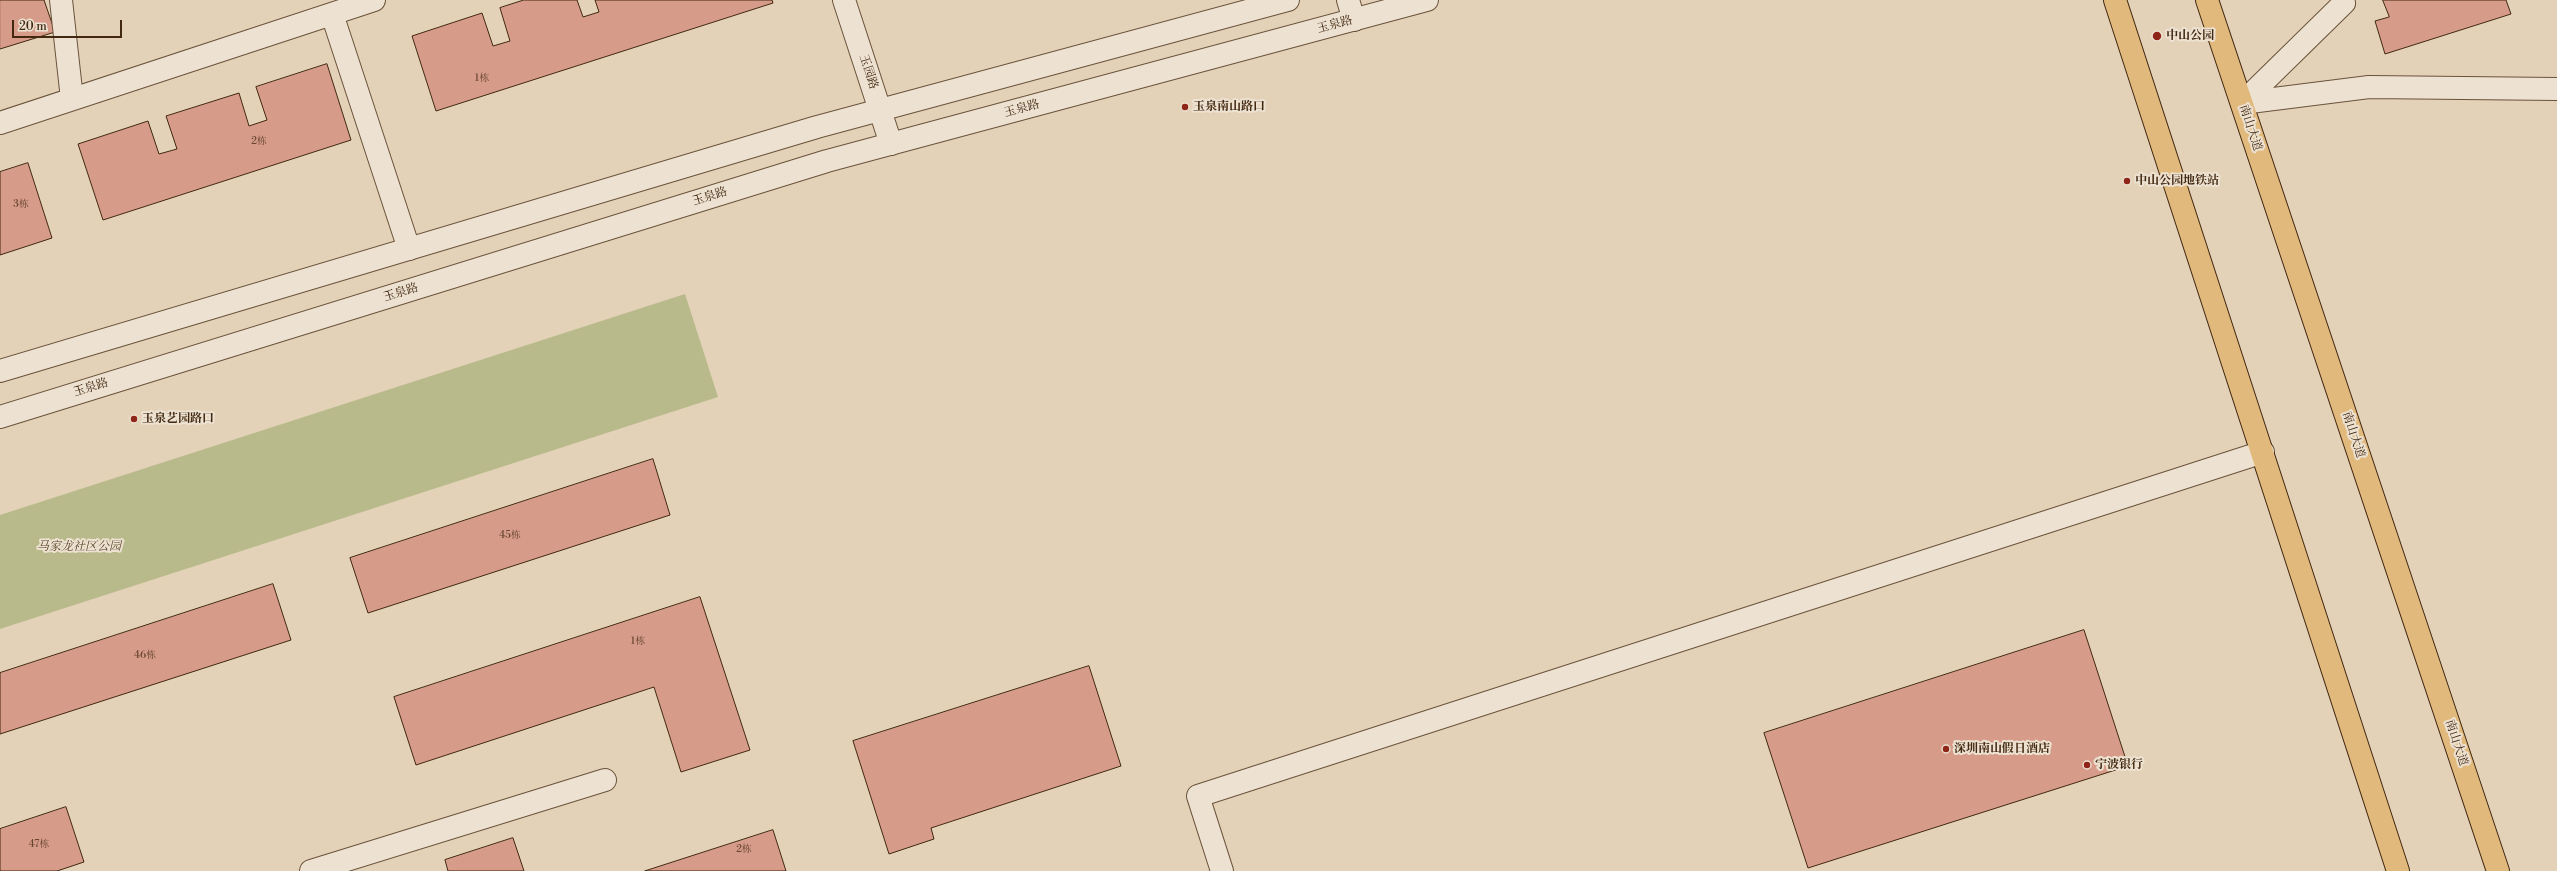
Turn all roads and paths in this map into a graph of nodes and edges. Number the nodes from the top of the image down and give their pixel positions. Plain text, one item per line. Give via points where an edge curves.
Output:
1 (61, 0) edge
2 (372, 0) edge
3 (844, 0) edge
4 (1288, 0) edge
5 (1427, 0) edge
6 (2115, 0) edge
7 (2208, 0) edge
8 (2343, 0) edge
9 (1351, 10) edge
10 (332, 14) junction
11 (2557, 88) edge
12 (72, 99) junction
13 (2242, 103) junction
14 (880, 110) junction
15 (0, 123) edge
16 (891, 144) junction
17 (409, 248) junction
18 (0, 371) edge
19 (0, 417) edge
20 (2263, 452) junction
21 (606, 780) dead end
22 (311, 871) edge
23 (1222, 871) edge
24 (2398, 871) edge
25 (2498, 871) edge

1 - 12 street
2 - 10 street
3 - 14 street, 玉园路
4 - 14 street
5 - 9 street, 玉泉路
6 - 20 main road
7 - 13 main road, 南山大道
8 - 13 street via 2344,3
9 - 16 street, 玉泉路
10 - 12 street
10 - 17 street
11 - 13 street via 2369,87
12 - 15 street
13 - 25 main road, 南山大道
14 - 16 street, 玉园路
14 - 17 street via 816,126
16 - 19 street, 玉泉路 via 812,166
17 - 18 street
20 - 23 street via 1198,796
20 - 24 main road
21 - 22 street

